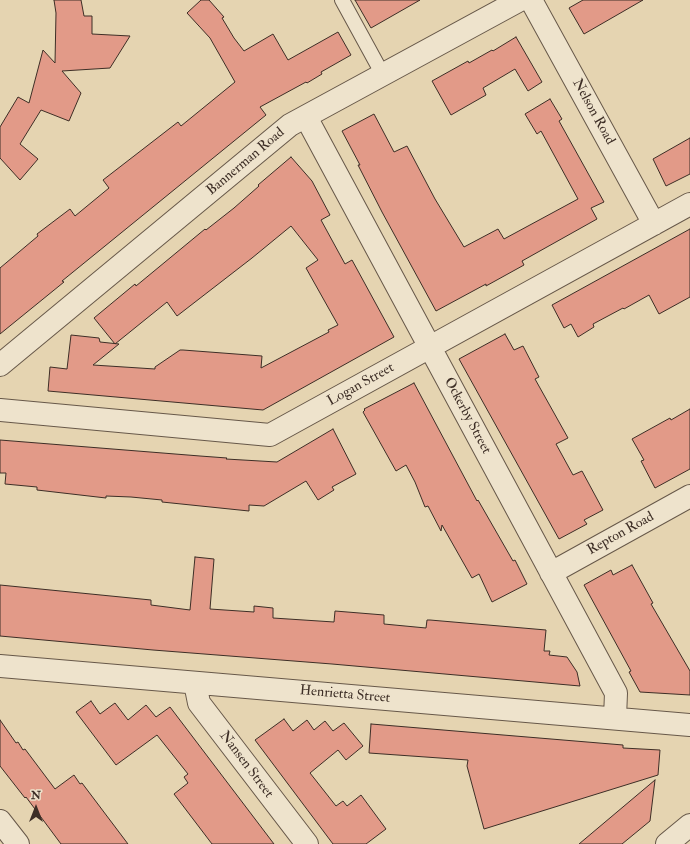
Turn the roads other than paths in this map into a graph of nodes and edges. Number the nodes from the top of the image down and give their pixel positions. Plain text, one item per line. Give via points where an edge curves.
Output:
1 (342, 0) edge
2 (520, 0) edge
3 (531, 0) edge
4 (383, 75) junction
5 (306, 117) junction
6 (690, 204) edge
7 (654, 224) junction
8 (430, 347) junction
9 (0, 365) edge
10 (0, 410) edge
11 (690, 496) edge
12 (551, 573) junction
13 (0, 666) edge
14 (195, 683) junction
15 (615, 718) junction
16 (690, 725) edge
17 (0, 820) edge
18 (690, 824) edge
19 (18, 844) edge
20 (307, 844) edge
21 (667, 844) edge

1 - 4 lane
2 - 4 street, Bannerman Road
3 - 7 street, Nelson Road
4 - 5 street, Bannerman Road
5 - 8 street, Ockerby Street
5 - 9 street, Bannerman Road via 290,125
6 - 7 street, Logan Street
7 - 8 street, Logan Street
8 - 10 street, Logan Street via 270,435
8 - 12 street, Ockerby Street
11 - 12 street, Repton Road
12 - 15 street, Ockerby Street via 616,693
13 - 14 street, Henrietta Street
14 - 15 street, Henrietta Street
14 - 20 street, Nansen Street via 199,703
15 - 16 street, Henrietta Street
17 - 19 street
18 - 21 street

